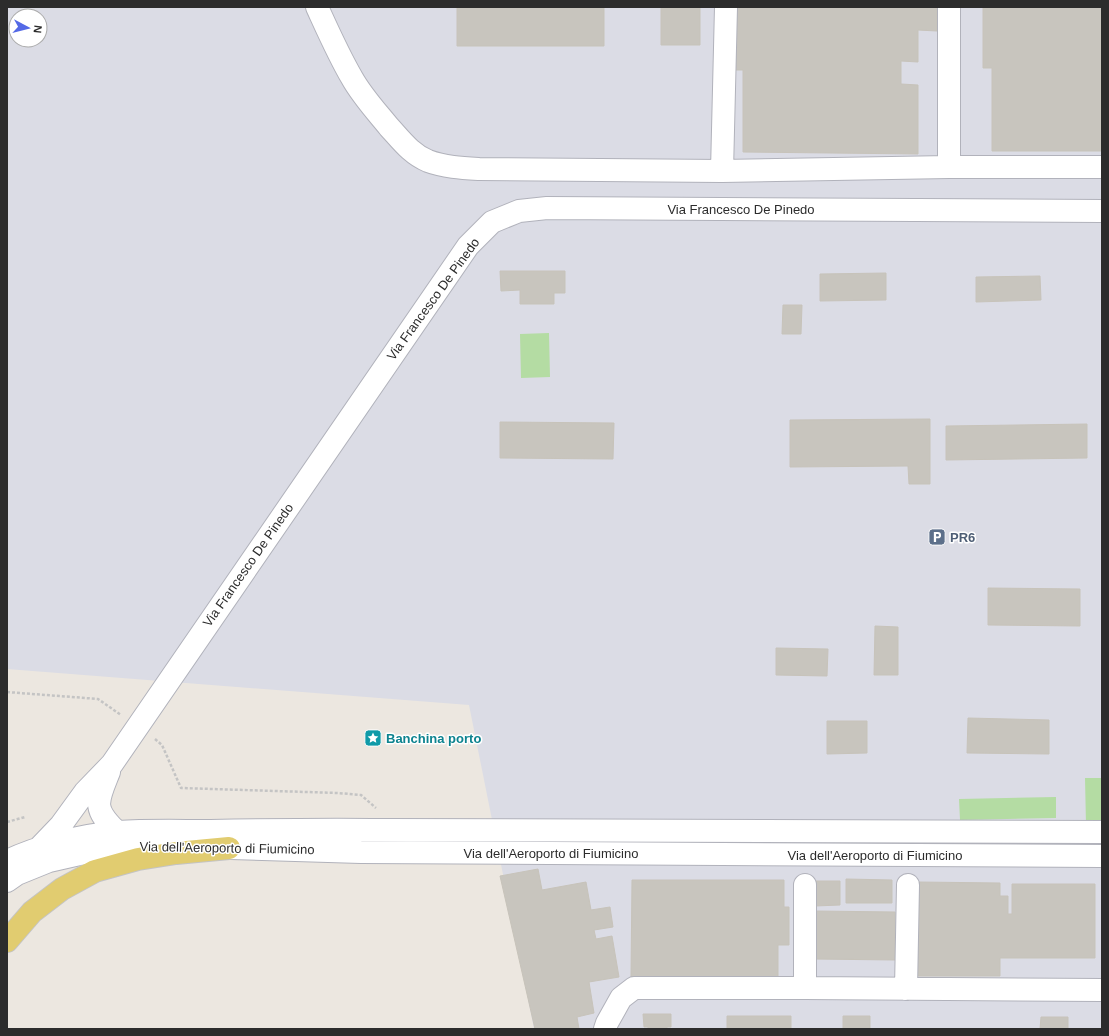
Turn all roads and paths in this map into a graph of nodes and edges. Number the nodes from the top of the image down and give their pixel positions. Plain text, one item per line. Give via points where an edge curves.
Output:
1 (317, 7) edge
2 (726, 7) edge
3 (950, 7) edge
4 (949, 167) junction
5 (1102, 167) edge
6 (722, 171) junction
7 (1102, 211) edge
8 (7, 692) edge
9 (123, 716) dead end
10 (152, 737) dead end
11 (112, 764) junction
12 (338, 793) dead end
13 (25, 817) dead end
14 (7, 822) edge
15 (117, 832) junction
16 (1102, 832) edge
17 (39, 848) junction
18 (229, 848) junction
19 (1102, 856) edge
20 (7, 861) edge
21 (7, 881) edge
22 (805, 885) dead end
23 (908, 885) dead end
24 (7, 941) edge
25 (805, 988) junction
26 (906, 989) junction
27 (1102, 990) edge
28 (605, 1029) edge

1 - 6 street via 343,62 365,97 404,145 427,161 479,169
2 - 6 street
3 - 4 street
4 - 5 street
4 - 6 street
7 - 11 street, Via Francesco De Pinedo via 547,208 519,211 492,222 468,246
8 - 9 path via 98,699
10 - 12 path via 162,745 181,788
11 - 15 street, Via Francesco De Pinedo via 99,797 100,810
11 - 17 street, Via Francesco De Pinedo via 85,792 61,825
13 - 14 path
15 - 16 street, Via dell'Aeroporto di Fiumicino via 302,829
15 - 17 street, Via dell'Aeroporto di Fiumicino via 82,837
17 - 20 street, Via dell'Aeroporto di Fiumicino
18 - 19 street, Via dell'Aeroporto di Fiumicino via 360,852
18 - 21 street, Via dell'Aeroporto di Fiumicino via 130,846 84,852 49,861 17,874
18 - 24 main road via 138,859 95,871 62,889 32,912
22 - 25 street
23 - 26 street
25 - 26 street
25 - 28 street via 634,988 621,998
26 - 27 street

